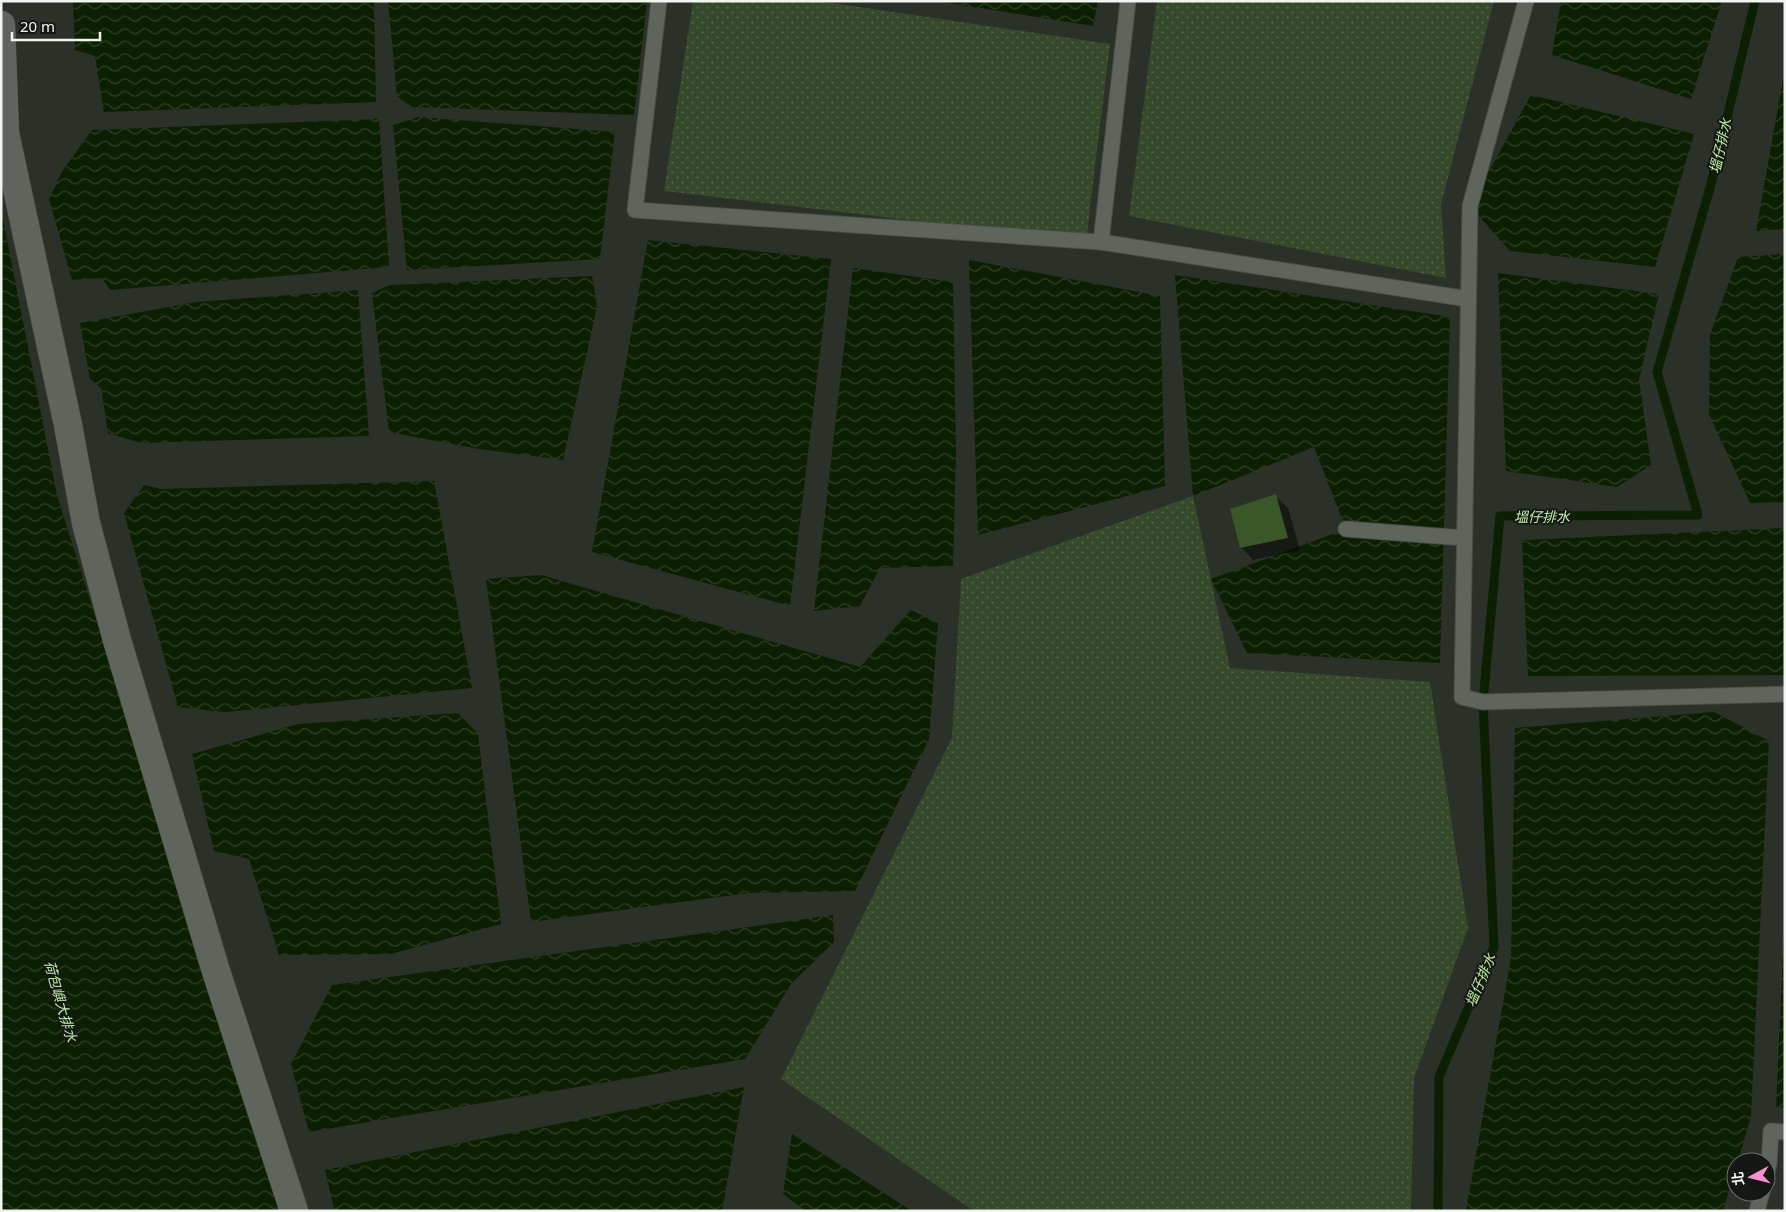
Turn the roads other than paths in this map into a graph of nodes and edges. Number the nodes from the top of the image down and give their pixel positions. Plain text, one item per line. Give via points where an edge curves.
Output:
1 (659, 1) edge
2 (1128, 1) edge
3 (1526, 1) edge
4 (1, 25) edge
5 (1101, 242) junction
6 (1468, 299) junction
7 (1346, 529) dead end
8 (1464, 538) junction
9 (1785, 694) edge
10 (1785, 1132) edge
11 (1770, 1152) edge
12 (294, 1211) edge

1 - 5 lane via 635,210
2 - 5 lane
3 - 6 lane via 1470,206
4 - 12 street via 5,133 86,523 117,640 215,968
5 - 6 lane
6 - 8 lane
7 - 8 lane
8 - 9 lane via 1462,697 1483,702
10 - 11 lane via 1771,1131

